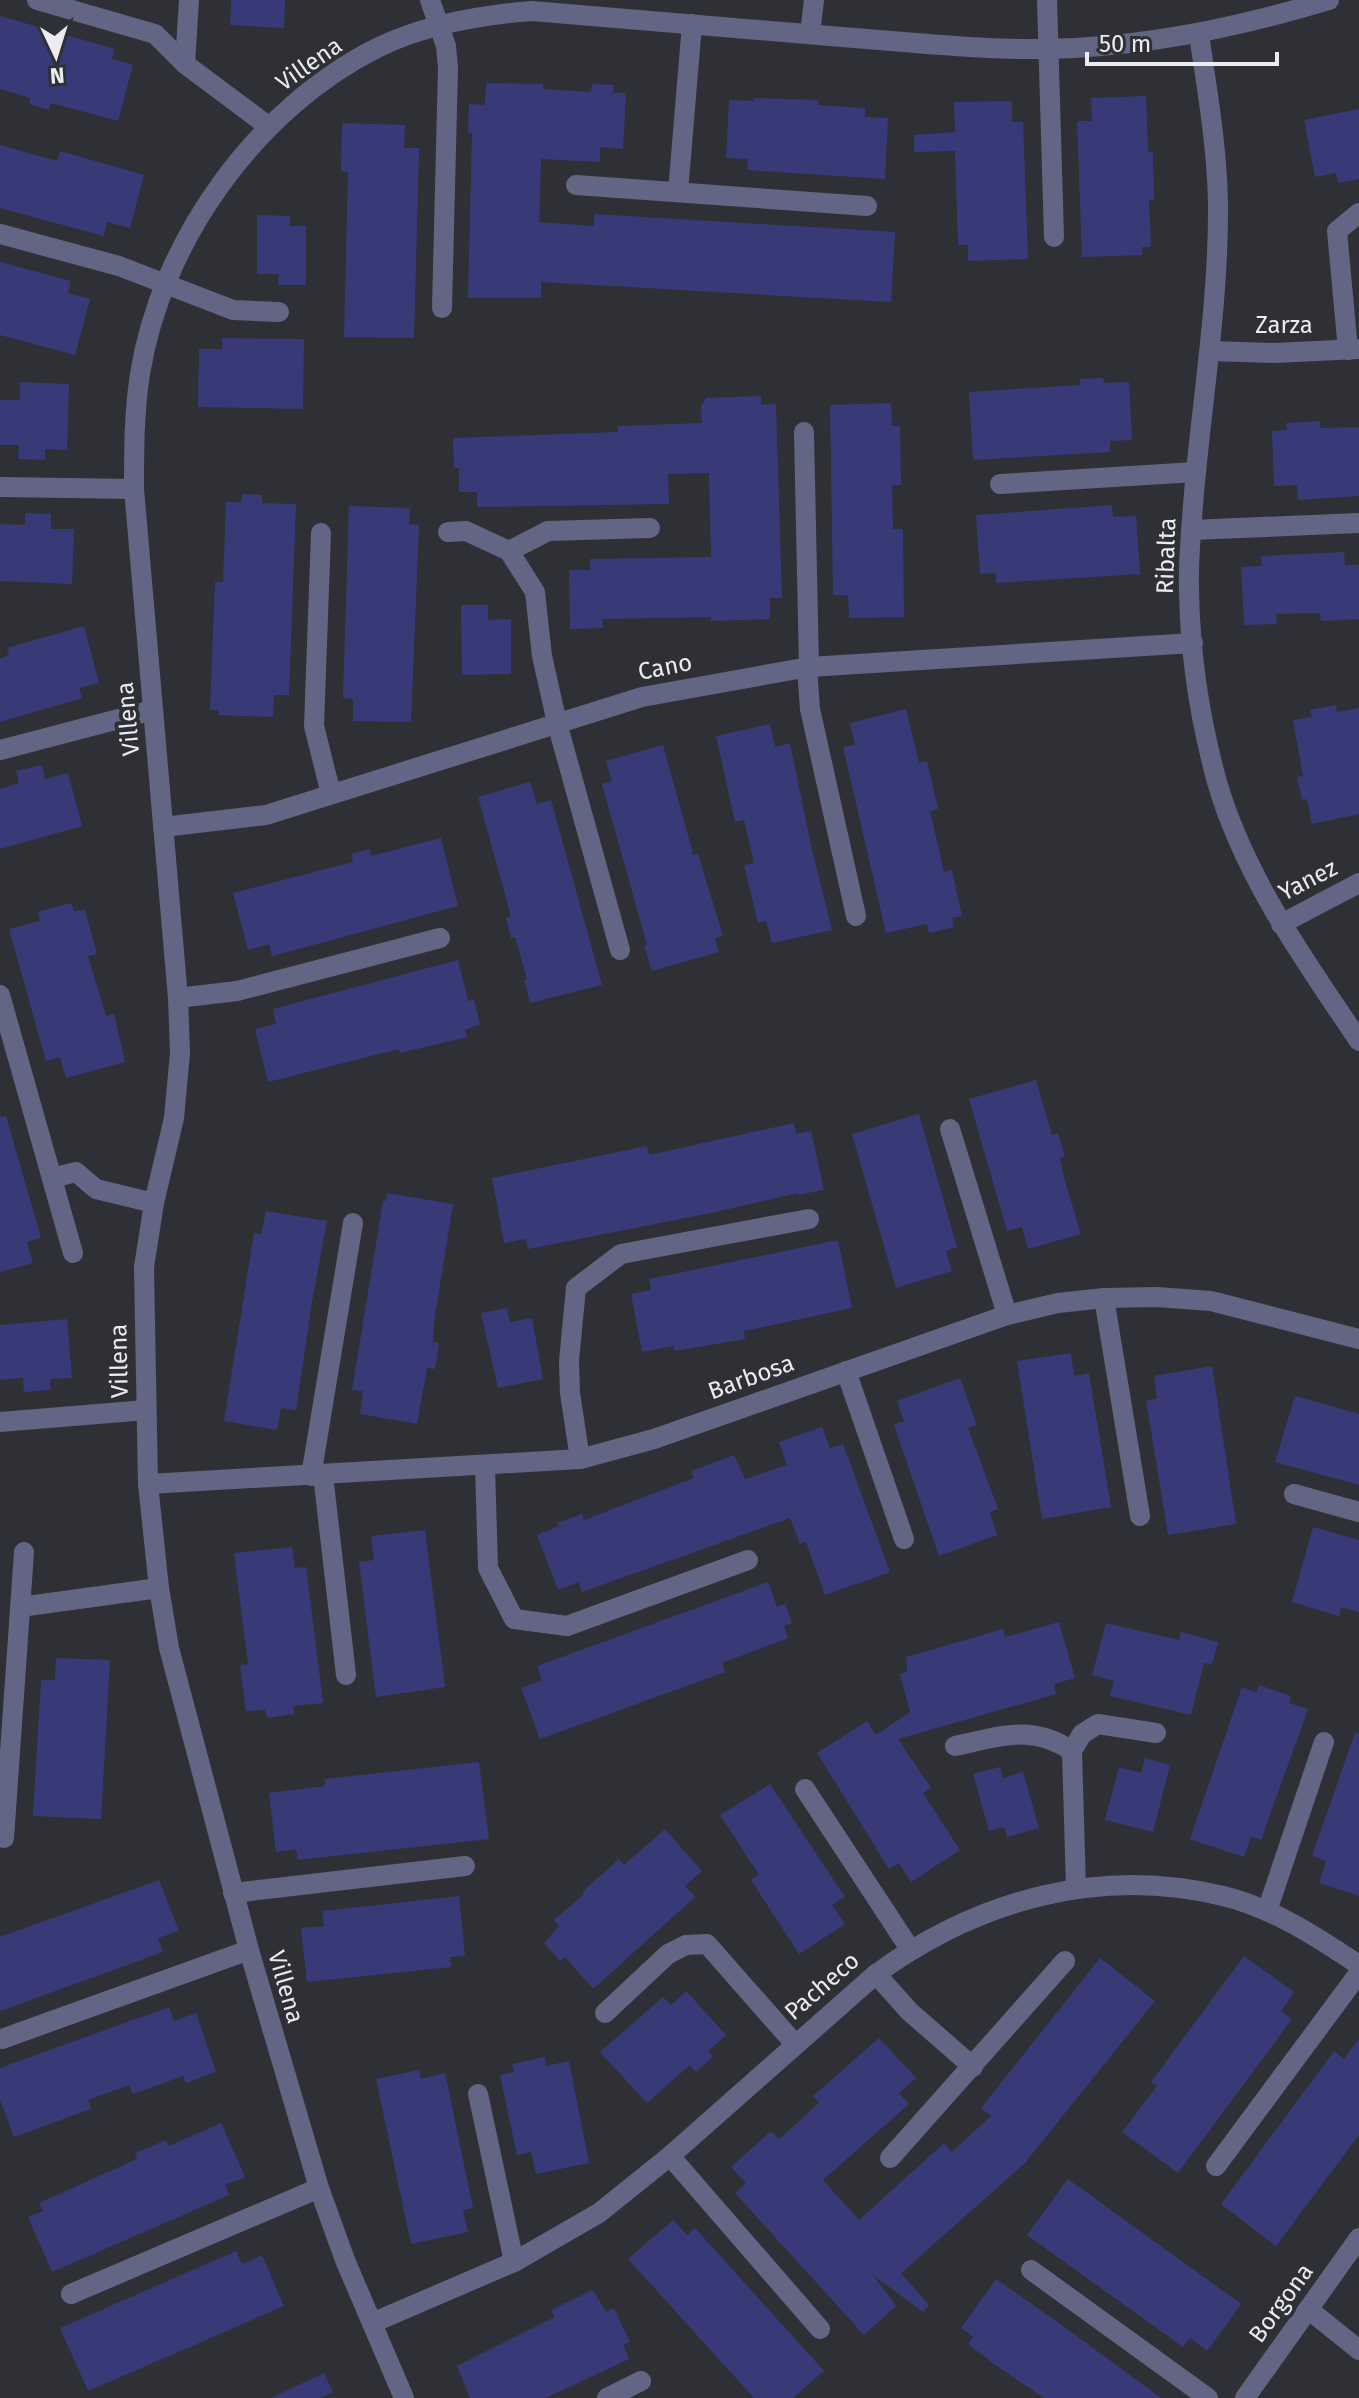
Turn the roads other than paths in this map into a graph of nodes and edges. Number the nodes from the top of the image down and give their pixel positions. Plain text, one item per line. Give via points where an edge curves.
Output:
1 (37, 0) edge
2 (189, 0) edge
3 (430, 0) edge
4 (814, 0) edge
5 (1047, 0) edge
6 (1329, 0) edge
7 (692, 24) junction
8 (438, 26) junction
9 (810, 34) junction
10 (1199, 34) junction
11 (1049, 49) junction
12 (185, 64) junction
13 (268, 126) junction
14 (576, 185) dead end
15 (678, 192) junction
16 (867, 206) dead end
17 (1359, 213) edge
18 (0, 234) edge
19 (1054, 237) dead end
20 (166, 284) junction
21 (442, 308) dead end
22 (279, 312) dead end
23 (1353, 350) edge
24 (1210, 351) junction
25 (804, 432) dead end
26 (1196, 472) junction
27 (1000, 484) dead end
28 (0, 487) edge
29 (134, 489) junction
30 (1359, 523) edge
31 (650, 528) dead end
32 (1191, 530) junction
33 (448, 532) dead end
34 (321, 533) dead end
35 (509, 551) junction
36 (1193, 643) junction
37 (808, 668) junction
38 (153, 710) junction
39 (557, 723) junction
40 (0, 750) edge
41 (331, 794) junction
42 (163, 827) junction
43 (1359, 883) edge
44 (856, 916) dead end
45 (1281, 924) junction
46 (440, 938) dead end
47 (620, 950) dead end
48 (0, 995) edge
49 (178, 998) junction
50 (1359, 1041) edge
51 (950, 1129) dead end
52 (52, 1178) junction
53 (154, 1203) junction
54 (809, 1219) dead end
55 (353, 1223) dead end
56 (73, 1253) dead end
57 (1104, 1298) junction
58 (1007, 1315) junction
59 (1359, 1339) edge
60 (846, 1371) junction
61 (146, 1410) junction
62 (0, 1422) edge
63 (580, 1459) junction
64 (485, 1466) junction
65 (317, 1476) junction
66 (148, 1484) junction
67 (1294, 1494) dead end
68 (1359, 1512) edge
69 (1140, 1516) dead end
70 (904, 1539) dead end
71 (24, 1552) dead end
72 (748, 1560) dead end
73 (159, 1588) junction
74 (20, 1607) junction
75 (346, 1675) dead end
76 (1156, 1733) dead end
77 (1324, 1742) dead end
78 (955, 1746) dead end
79 (1072, 1751) junction
80 (805, 1789) dead end
81 (4, 1838) dead end
82 (465, 1866) dead end
83 (1076, 1889) junction
84 (233, 1893) junction
85 (1267, 1911) junction
86 (910, 1949) junction
87 (249, 1950) junction
88 (1065, 1961) dead end
89 (1359, 1965) edge
90 (1359, 1973) edge
91 (876, 1974) junction
92 (605, 2013) dead end
93 (2, 2039) dead end
94 (795, 2044) junction
95 (973, 2067) junction
96 (478, 2094) dead end
97 (670, 2156) junction
98 (890, 2158) dead end
99 (1216, 2166) dead end
100 (319, 2188) junction
101 (1359, 2238) edge
102 (514, 2262) junction
103 (1031, 2270) dead end
104 (71, 2294) dead end
105 (1308, 2309) junction
106 (372, 2323) junction
107 (820, 2329) dead end
108 (1359, 2350) edge
109 (641, 2381) dead end
110 (404, 2398) edge
111 (607, 2398) edge
112 (1208, 2398) edge
113 (1245, 2398) edge

1 - 12 street via 155,34
2 - 12 street
3 - 8 street
4 - 9 street
5 - 11 street
6 - 10 street, Villena
7 - 8 street, Villena via 532,11
7 - 9 street, Villena
7 - 15 street
8 - 13 street, Villena via 379,48 323,82
8 - 21 street via 448,68
9 - 11 street, Villena
10 - 11 street, Villena
10 - 24 street, Ribalta via 1218,204
11 - 19 street
12 - 13 street
13 - 20 street, Villena via 188,236
14 - 15 street
15 - 16 street
17 - 23 street via 1337,231
18 - 20 street
20 - 22 street via 233,310
20 - 29 street, Villena via 141,372
23 - 24 street, Zarza
24 - 26 street, Ribalta
25 - 37 street
26 - 27 street
26 - 32 street, Ribalta
28 - 29 street
29 - 38 street, Villena
30 - 32 street
31 - 35 street via 548,531
32 - 36 street, Ribalta
33 - 35 street via 466,531
34 - 41 street via 314,726
35 - 39 street via 535,592
36 - 37 street, Cano
36 - 45 street, Ribalta via 1200,713 1218,784 1247,862
37 - 39 street, Cano via 642,697
37 - 44 street via 810,709
38 - 40 street
38 - 42 street, Villena
39 - 41 street, Cano
39 - 47 street
41 - 42 street, Cano via 266,815
42 - 49 street, Villena
43 - 45 street, Yanez
45 - 50 street, Ribalta
46 - 49 street via 237,991
48 - 52 street
49 - 53 street, Villena via 174,1118
51 - 58 street
52 - 53 street via 76,1172 96,1189
52 - 56 street
53 - 61 street, Villena via 144,1267
54 - 63 street via 621,1254 576,1288 569,1361
55 - 65 street
57 - 58 street, Barbosa
57 - 59 street, Barbosa via 1211,1301
57 - 69 street
58 - 60 street, Barbosa
60 - 63 street, Barbosa via 654,1439
60 - 70 street
61 - 62 street
61 - 66 street, Villena
63 - 64 street, Barbosa
64 - 65 street, Barbosa
64 - 72 street via 488,1568 514,1619 567,1626
65 - 66 street, Barbosa
65 - 75 street
66 - 73 street, Villena
67 - 68 street
71 - 74 street
73 - 74 street
73 - 84 street, Villena via 169,1648
74 - 81 street
76 - 79 street via 1098,1724 1082,1734
77 - 85 street
78 - 79 street via 1026,1733 1054,1739
79 - 83 street
80 - 86 street
82 - 84 street
83 - 85 street, Pacheco via 1167,1886 1225,1896
83 - 86 street, Pacheco via 967,1919
84 - 87 street, Villena
85 - 89 street, Pacheco
86 - 91 street, Pacheco
87 - 93 street
87 - 100 street, Villena
88 - 95 street
90 - 99 street
91 - 94 street, Pacheco
91 - 95 street
92 - 94 street via 668,1954 686,1945 707,1944
94 - 97 street, Pacheco
95 - 98 street
96 - 102 street
97 - 102 street, Pacheco via 599,2213
97 - 107 street
100 - 104 street
100 - 106 street, Villena
101 - 105 street, Borgona
102 - 106 street, Pacheco
103 - 112 street
105 - 108 street
105 - 113 street, Borgona
106 - 110 street, Villena
109 - 111 street

